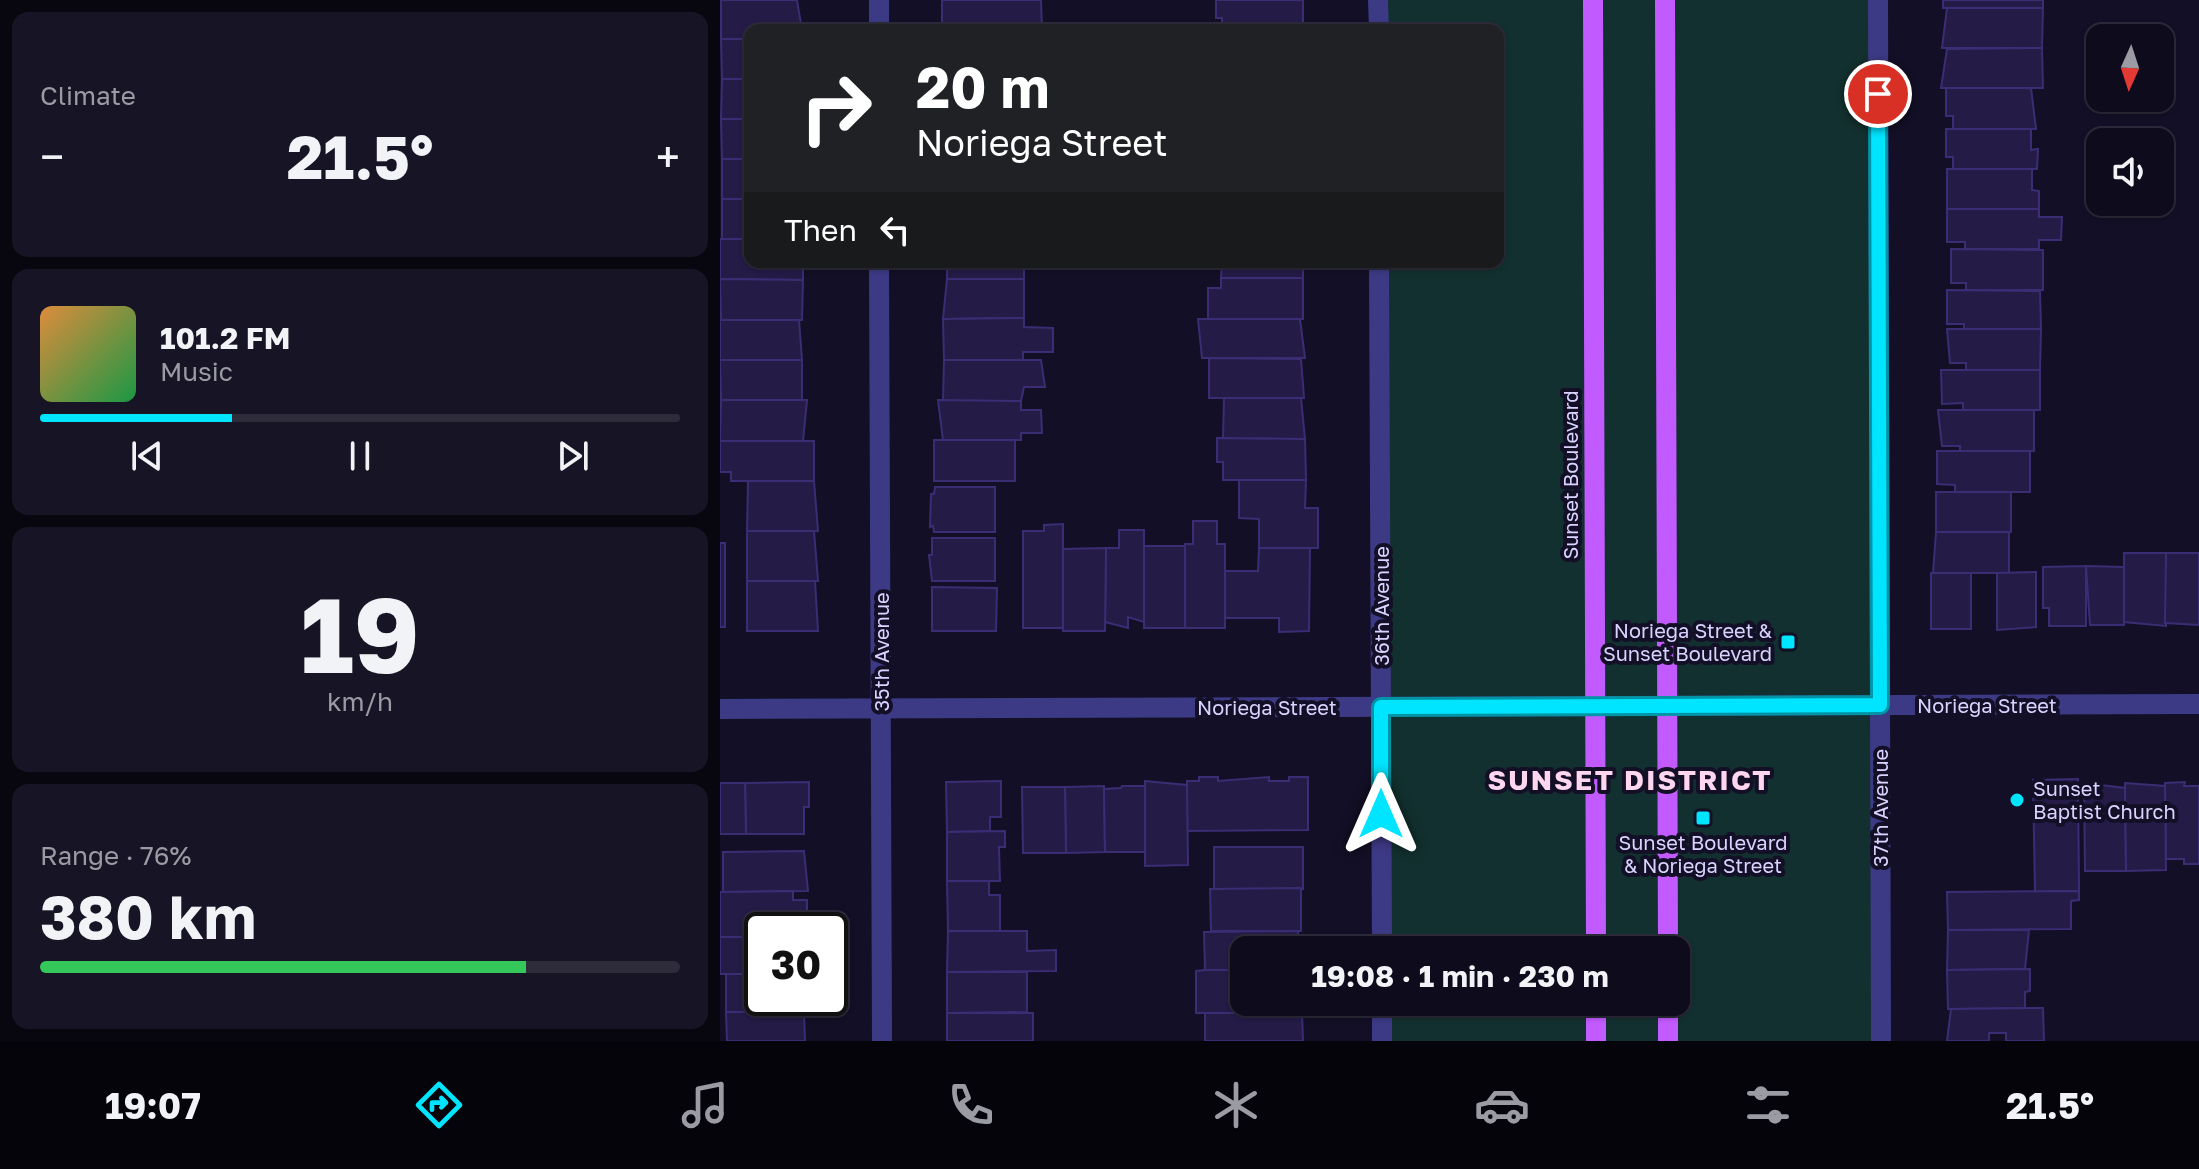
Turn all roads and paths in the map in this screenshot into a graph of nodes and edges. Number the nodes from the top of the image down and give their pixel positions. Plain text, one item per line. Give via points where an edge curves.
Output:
1 (879, 0) edge
2 (1378, 0) edge
3 (1593, 0) edge
4 (1665, 0) edge
5 (1878, 0) edge
6 (879, 24) edge
7 (1379, 24) edge
8 (879, 268) edge
9 (1379, 268) edge
10 (2199, 704) edge
11 (1880, 705) junction
12 (1595, 706) junction
13 (1667, 706) junction
14 (1381, 707) junction
15 (881, 708) junction
16 (720, 709) edge
17 (1382, 936) edge
18 (1596, 936) edge
19 (1668, 936) edge
20 (1382, 1016) edge
21 (1596, 1016) edge
22 (1668, 1016) edge
23 (882, 1041) edge
24 (1382, 1041) edge
25 (1596, 1041) edge
26 (1668, 1041) edge
27 (1881, 1041) edge

1 - 6 street
2 - 7 street
3 - 12 main road, Sunset Boulevard
4 - 13 main road
5 - 11 street, 37th Avenue
8 - 15 street, 35th Avenue
9 - 14 street, 36th Avenue
10 - 11 street, Noriega Street
11 - 13 street, Noriega Street
11 - 27 street, 37th Avenue
12 - 13 street, Noriega Street
12 - 14 street, Noriega Street
12 - 18 main road, Sunset Boulevard
13 - 19 main road
14 - 15 street, Noriega Street
14 - 17 street, 36th Avenue
15 - 16 street, Noriega Street
15 - 23 street, 35th Avenue
20 - 24 street
21 - 25 main road
22 - 26 main road

